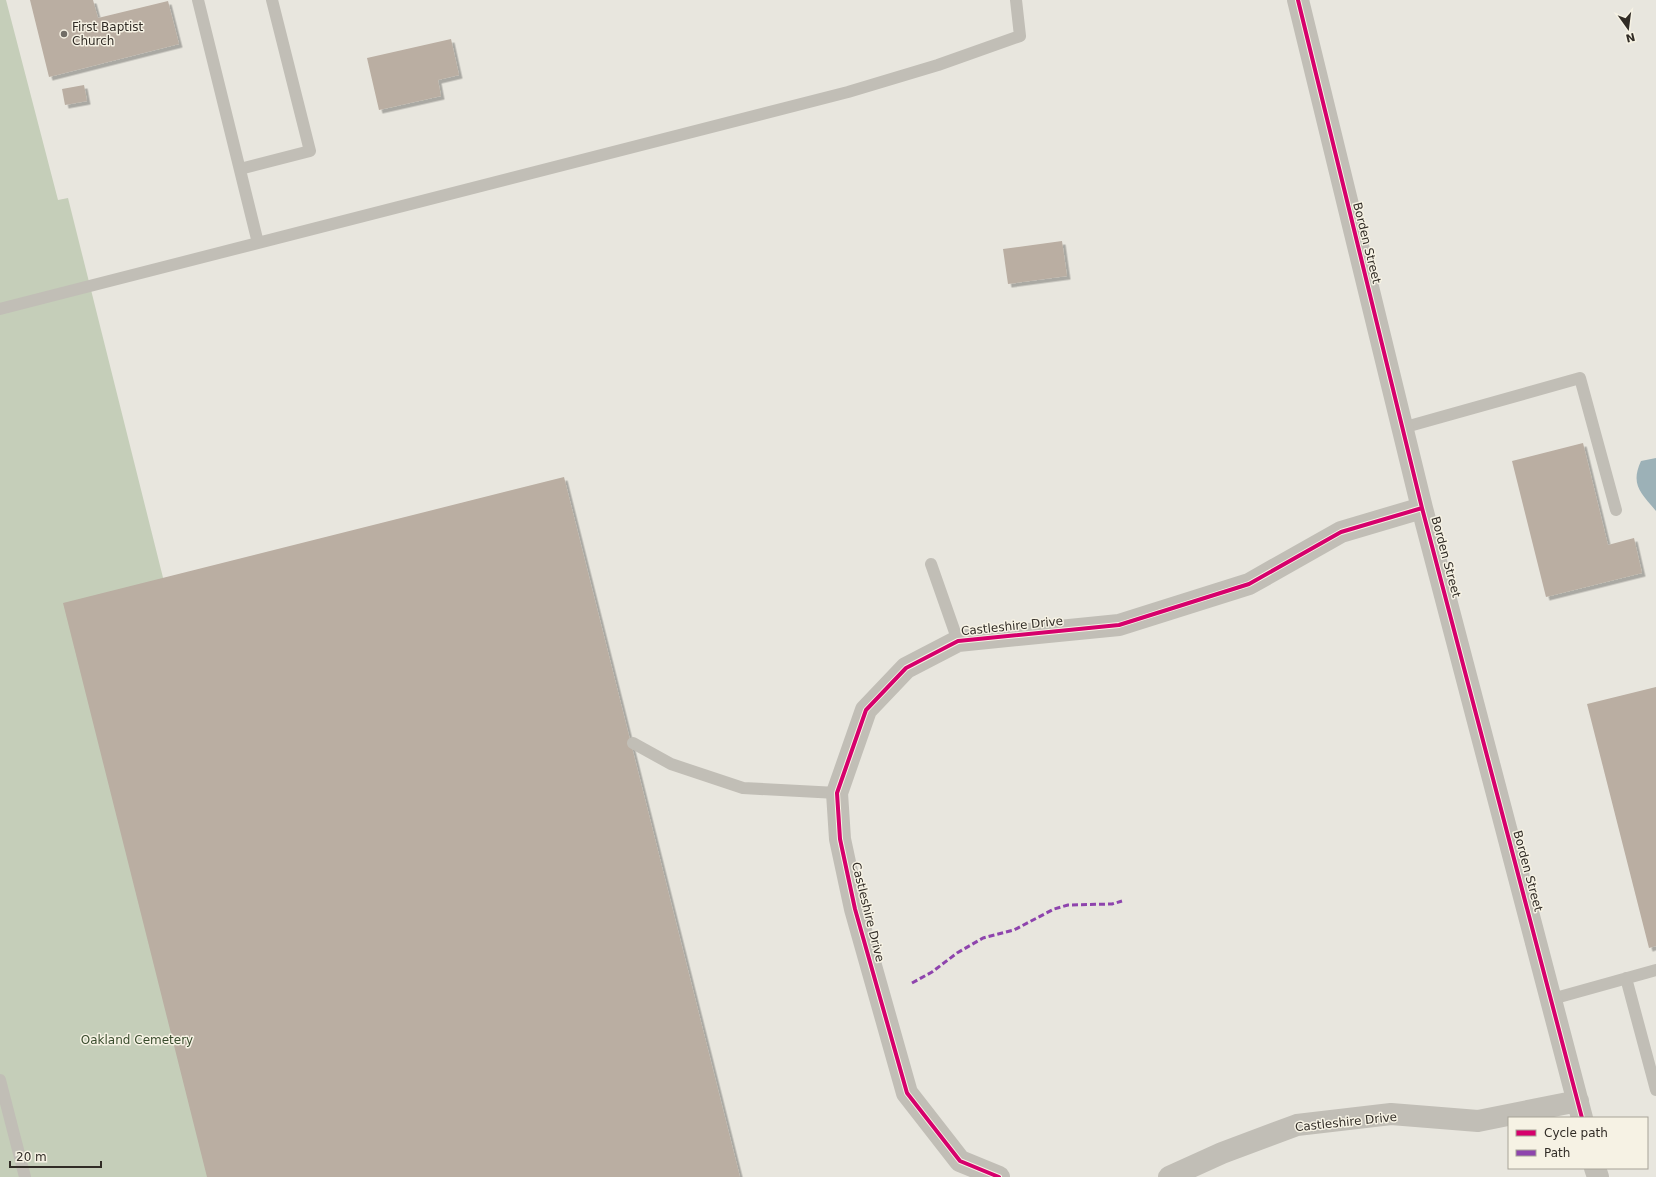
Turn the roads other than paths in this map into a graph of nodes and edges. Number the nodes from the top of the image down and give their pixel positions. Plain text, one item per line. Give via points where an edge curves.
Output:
1 (198, 0) edge
2 (272, 0) edge
3 (1016, 0) edge
4 (1298, 0) edge
5 (240, 169) junction
6 (258, 243) junction
7 (0, 309) edge
8 (1402, 428) junction
9 (1422, 508) junction
10 (1616, 510) dead end
11 (930, 564) dead end
12 (958, 641) junction
13 (633, 743) dead end
14 (837, 793) junction
15 (1656, 970) edge
16 (1626, 978) junction
17 (1552, 999) junction
18 (0, 1080) edge
19 (1656, 1090) edge
20 (1580, 1110) edge
21 (1520, 1117) edge
22 (1508, 1118) edge
23 (25, 1177) edge
24 (998, 1177) edge
25 (1170, 1177) edge

1 - 5 lane
2 - 5 lane via 310,151
3 - 6 lane via 1020,36 938,65 840,94
4 - 8 street, Borden Street
5 - 6 lane
6 - 7 lane
8 - 9 street, Borden Street
8 - 10 lane via 1580,378
9 - 12 street, Castleshire Drive via 1341,532 1249,584 1120,625
9 - 17 street, Borden Street
11 - 12 lane
12 - 14 street, Castleshire Drive via 906,668 866,710
13 - 14 lane via 671,764 743,788
14 - 24 street, Castleshire Drive via 840,839 855,909 907,1093 960,1161
15 - 16 lane
16 - 17 lane
16 - 19 lane
17 - 20 street, Borden Street
18 - 23 lane
20 - 21 street, Castleshire Drive
22 - 25 street, Castleshire Drive via 1478,1122 1391,1114 1297,1125 1222,1153

